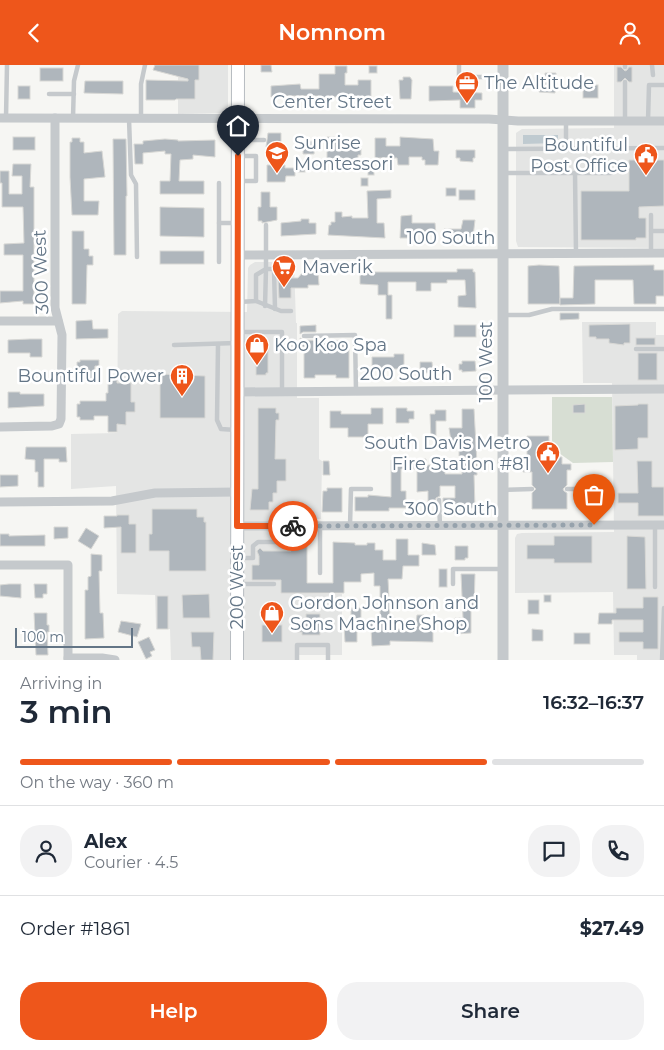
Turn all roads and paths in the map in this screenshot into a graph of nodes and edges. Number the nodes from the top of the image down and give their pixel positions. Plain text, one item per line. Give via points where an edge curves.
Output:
1 (7, 65) edge
2 (78, 65) edge
3 (145, 65) edge
4 (238, 65) edge
5 (460, 65) edge
6 (652, 65) edge
7 (503, 71) edge
8 (653, 75) dead end
9 (625, 82) dead end
10 (664, 85) edge
11 (49, 94) dead end
12 (74, 94) junction
13 (3, 118) edge
14 (55, 118) junction
15 (73, 118) junction
16 (129, 119) junction
17 (141, 119) junction
18 (238, 119) junction
19 (503, 120) junction
20 (566, 121) junction
21 (625, 121) junction
22 (648, 121) junction
23 (664, 121) edge
24 (238, 140) junction
25 (264, 140) dead end
26 (664, 147) edge
27 (503, 149) junction
28 (566, 149) junction
29 (238, 156) junction
30 (503, 173) junction
31 (575, 173) junction
32 (611, 173) dead end
33 (238, 181) junction
34 (219, 183) dead end
35 (651, 215) dead end
36 (219, 223) junction
37 (238, 223) junction
38 (266, 225) dead end
39 (651, 231) junction
40 (664, 231) edge
41 (576, 253) junction
42 (651, 253) junction
43 (664, 253) edge
44 (503, 254) junction
45 (238, 255) junction
46 (266, 255) junction
47 (136, 257) dead end
48 (219, 262) dead end
49 (266, 269) junction
50 (274, 269) junction
51 (287, 269) dead end
52 (256, 301) junction
53 (238, 302) junction
54 (265, 306) junction
55 (275, 309) junction
56 (664, 309) edge
57 (291, 311) dead end
58 (503, 315) junction
59 (0, 321) edge
60 (58, 321) junction
61 (304, 336) dead end
62 (238, 337) junction
63 (174, 345) dead end
64 (218, 345) junction
65 (636, 349) dead end
66 (664, 349) edge
67 (664, 389) edge
68 (503, 390) junction
69 (238, 391) junction
70 (282, 391) junction
71 (356, 391) junction
72 (0, 427) edge
73 (237, 430) junction
74 (371, 489) dead end
75 (532, 489) dead end
76 (567, 489) dead end
77 (503, 490) junction
78 (237, 492) junction
79 (440, 500) dead end
80 (0, 502) edge
81 (440, 525) junction
82 (503, 525) junction
83 (594, 525) junction
84 (659, 525) edge
85 (237, 526) junction
86 (285, 526) junction
87 (320, 526) junction
88 (350, 526) junction
89 (237, 558) junction
90 (0, 565) edge
91 (503, 569) junction
92 (320, 573) dead end
93 (237, 584) junction
94 (274, 584) dead end
95 (453, 584) dead end
96 (655, 587) dead end
97 (664, 608) edge
98 (68, 659) edge
99 (115, 660) edge
100 (237, 660) edge
101 (297, 660) edge
102 (328, 660) edge
103 (503, 660) edge
104 (662, 660) edge

1 - 13 lane
2 - 12 lane
3 - 17 lane via 141,84
4 - 18 main road, 200 West
5 - 7 lane via 459,77
6 - 8 lane
7 - 19 street, 100 West
9 - 21 lane
10 - 22 lane via 649,85
11 - 12 lane
12 - 15 lane
13 - 14 street, Center Street
14 - 15 street, Center Street
14 - 60 street, 300 West via 55,309
15 - 16 street, Center Street
16 - 17 street, Center Street
16 - 47 lane via 131,175 136,184
17 - 18 street, Center Street
18 - 19 street, Center Street
18 - 24 main road, 200 West
19 - 20 street, Center Street
19 - 27 street, 100 West
20 - 21 street, Center Street
20 - 28 lane
21 - 22 street, Center Street
22 - 23 street, Center Street
24 - 25 lane
24 - 29 main road, 200 West
26 - 28 lane
27 - 28 lane
27 - 30 street, 100 West
29 - 33 main road, 200 West
29 - 33 lane via 256,156 256,181
30 - 31 lane
30 - 44 street, 100 West
31 - 32 lane
31 - 41 lane
33 - 37 main road, 200 West
34 - 36 lane
35 - 39 lane
36 - 37 lane
36 - 48 lane
37 - 45 main road, 200 West
38 - 46 lane
39 - 40 lane
39 - 42 lane
41 - 42 street, 100 South
41 - 44 street, 100 South
42 - 43 street, 100 South
44 - 46 street, 100 South
44 - 58 street, 100 West
45 - 46 street, 100 South
45 - 53 main road, 200 West
46 - 49 lane
49 - 50 lane
49 - 52 lane via 256,275
49 - 54 lane
50 - 51 lane
50 - 55 lane
52 - 53 lane
52 - 54 lane
53 - 62 main road, 200 West
54 - 55 lane
55 - 57 lane
56 - 58 lane via 552,309 529,315
58 - 68 street, 100 West
59 - 60 street
60 - 72 street, 300 West via 62,335 62,416 59,424
61 - 71 lane via 355,335
62 - 64 lane
62 - 69 main road, 200 West
62 - 70 lane via 282,332
63 - 64 lane
64 - 73 lane via 217,420 221,429
65 - 66 lane
67 - 68 street, 200 South
68 - 71 street, 200 South
68 - 77 street, 100 West
69 - 70 street, 200 South
69 - 73 main road, 200 West
70 - 71 street, 200 South
73 - 78 main road, 200 West
74 - 88 lane via 350,489
75 - 77 lane
76 - 83 lane via 594,489
77 - 82 street, 100 West
78 - 80 street via 160,492 107,501
78 - 85 main road, 200 West
79 - 81 lane
81 - 82 street, 300 South
81 - 88 street, 300 South
82 - 83 street, 300 South
82 - 91 street, 100 West
83 - 84 street, 300 South
84 - 96 lane
85 - 86 street, 300 South
85 - 89 main road, 200 West
86 - 87 street, 300 South
86 - 89 lane via 285,541 258,541 253,546 253,558
87 - 88 street, 300 South
87 - 92 lane
89 - 93 main road, 200 West
90 - 98 street via 68,565
91 - 95 lane via 453,569
91 - 103 street, 100 West
93 - 94 lane
93 - 100 main road, 200 West
97 - 104 lane
98 - 99 street
101 - 102 lane via 297,645 328,645

